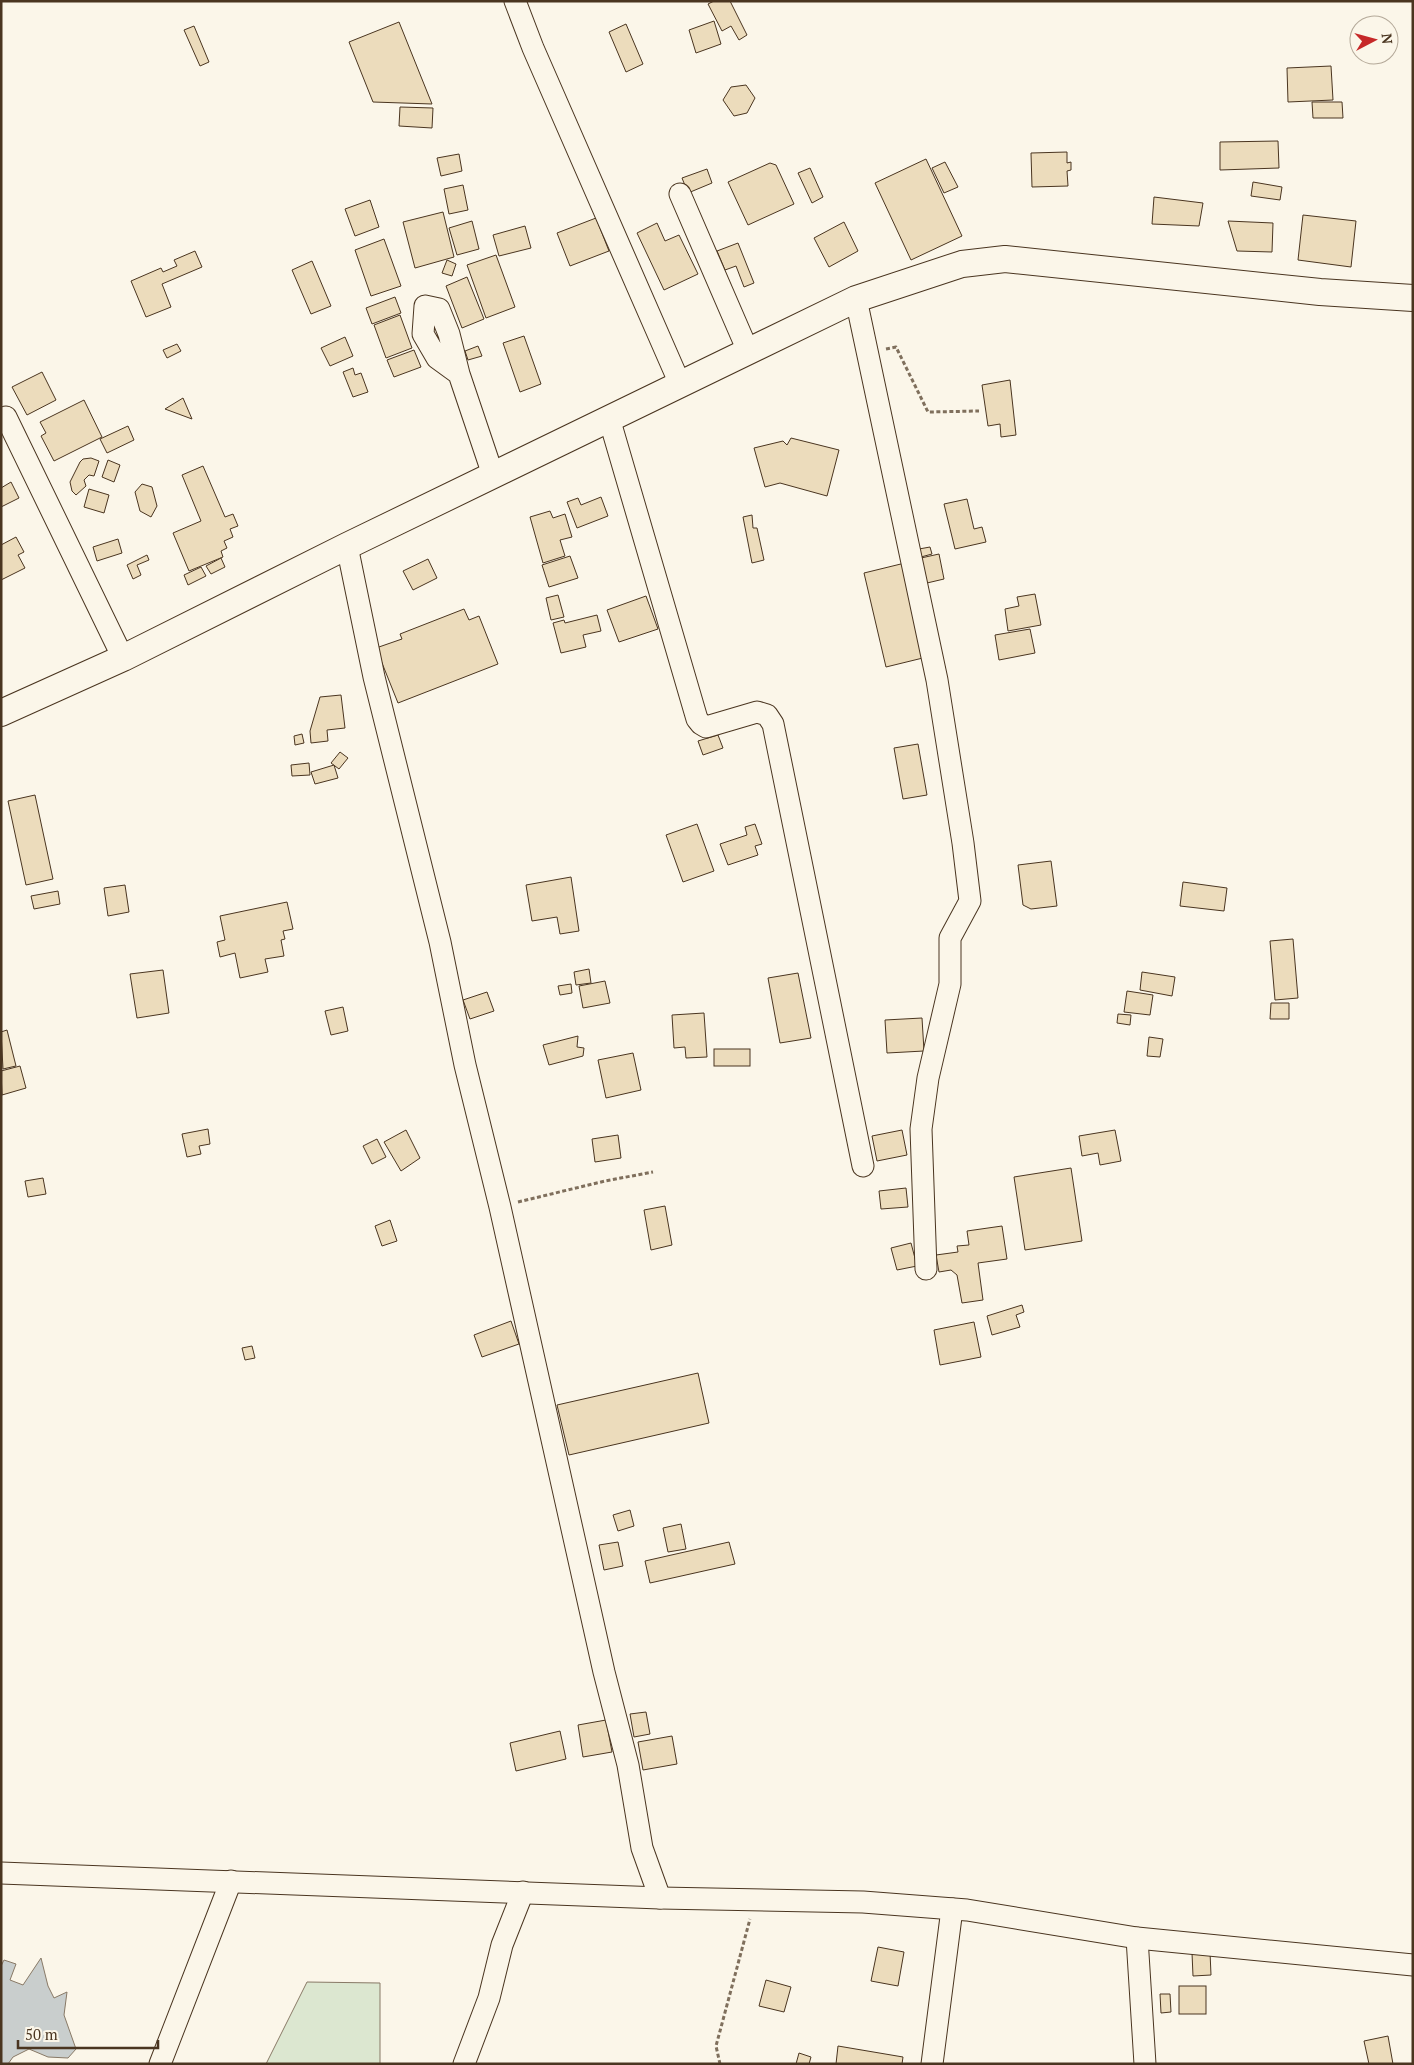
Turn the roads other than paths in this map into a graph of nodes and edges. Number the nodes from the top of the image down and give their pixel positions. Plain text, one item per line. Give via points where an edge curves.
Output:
1 (515, 1) edge
2 (680, 194) dead end
3 (1413, 298) edge
4 (856, 299) junction
5 (748, 351) junction
6 (459, 374) dead end
7 (680, 384) junction
8 (6, 417) dead end
9 (609, 418) junction
10 (494, 475) junction
11 (347, 546) junction
12 (123, 658) junction
13 (1, 713) edge
14 (863, 1166) dead end
15 (926, 1269) dead end
16 (1, 1874) edge
17 (231, 1882) junction
18 (523, 1892) junction
19 (660, 1898) junction
20 (952, 1909) junction
21 (1137, 1938) junction
22 (1413, 1965) edge
23 (160, 2064) edge
24 (464, 2064) edge
25 (932, 2064) edge
26 (1145, 2064) edge

1 - 7 street
2 - 5 street
3 - 4 main road via 1320,292 1006,259 962,264
4 - 5 main road
4 - 15 street via 937,680 970,901 950,938 950,984 928,1078 922,1120
5 - 7 main road
6 - 10 street
7 - 9 main road
8 - 12 street
9 - 10 main road
9 - 14 street via 697,719 706,726 757,712 767,715 773,724
10 - 11 main road
11 - 12 main road
11 - 19 street via 374,677 440,942 465,1065 628,1765 642,1848
12 - 13 main road
16 - 17 street
17 - 18 street
17 - 23 street
18 - 19 street
18 - 24 street via 502,1945 489,1998
19 - 20 street via 863,1902
20 - 21 street
20 - 25 street
21 - 22 street
21 - 26 street

